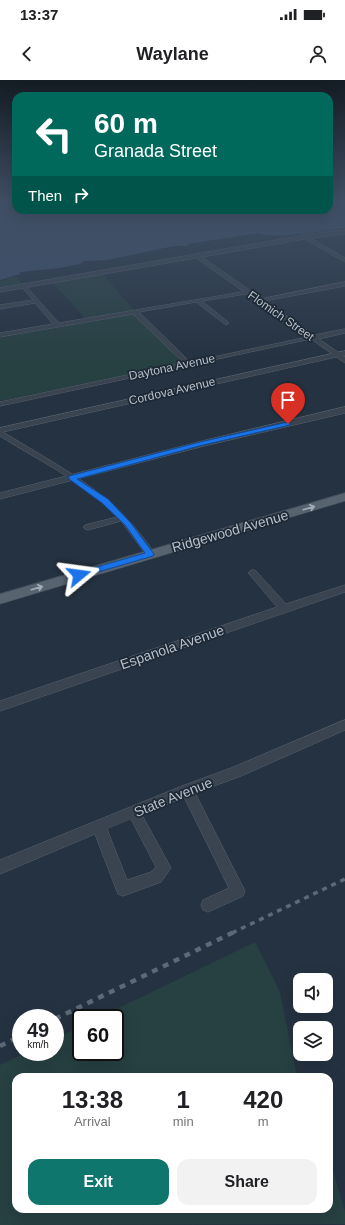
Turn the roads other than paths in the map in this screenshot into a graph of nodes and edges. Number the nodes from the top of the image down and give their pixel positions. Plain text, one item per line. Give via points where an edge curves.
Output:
1 (212, 253) edge
2 (334, 253) edge
3 (197, 256) junction
4 (345, 260) edge
5 (345, 284) edge
6 (24, 286) junction
7 (0, 290) edge
8 (246, 292) junction
9 (197, 300) junction
10 (259, 300) junction
11 (37, 301) junction
12 (0, 307) edge
13 (135, 312) junction
14 (226, 323) dead end
15 (57, 325) junction
16 (345, 331) edge
17 (0, 335) edge
18 (312, 338) junction
19 (345, 352) edge
20 (336, 355) junction
21 (345, 361) edge
22 (189, 364) junction
23 (0, 404) edge
24 (345, 410) edge
25 (0, 430) edge
26 (0, 433) edge
27 (72, 478) junction
28 (345, 487) edge
29 (0, 496) edge
30 (345, 497) edge
31 (123, 518) junction
32 (88, 527) dead end
33 (147, 550) junction
34 (253, 573) dead end
35 (0, 586) edge
36 (345, 588) edge
37 (0, 598) edge
38 (285, 609) junction
39 (0, 706) edge
40 (345, 725) edge
41 (187, 790) junction
42 (134, 812) junction
43 (99, 826) junction
44 (0, 867) edge
45 (208, 904) dead end

1 - 3 street
2 - 4 street
3 - 6 street
3 - 8 street, Flomich Street
5 - 10 street
6 - 7 street
6 - 11 street
8 - 9 street
8 - 10 street, Flomich Street
9 - 13 street
9 - 14 street
10 - 18 street, Flomich Street
11 - 12 street
11 - 15 street
13 - 15 street
13 - 22 street
15 - 17 street
16 - 18 street, Daytona Avenue
18 - 20 street, Flomich Street
18 - 22 street, Daytona Avenue
19 - 20 street, Cordova Avenue
20 - 21 street, Flomich Street
20 - 25 street, Cordova Avenue
22 - 23 street, Daytona Avenue
24 - 27 street
26 - 27 street
27 - 29 street
27 - 31 street via 105,501
28 - 33 main road, Ridgewood Avenue
33 -> 30 main road, Ridgewood Avenue
31 - 32 street
31 - 33 street
33 - 35 main road, Ridgewood Avenue
37 -> 33 main road, Ridgewood Avenue
34 - 38 street
36 - 38 street, Espanola Avenue
38 - 39 street, Espanola Avenue
40 - 41 street, State Avenue
41 - 42 street, State Avenue
41 - 45 street via 238,891
42 - 43 street, State Avenue
42 - 43 street via 141,830 164,868 156,877 124,889
43 - 44 street, State Avenue

